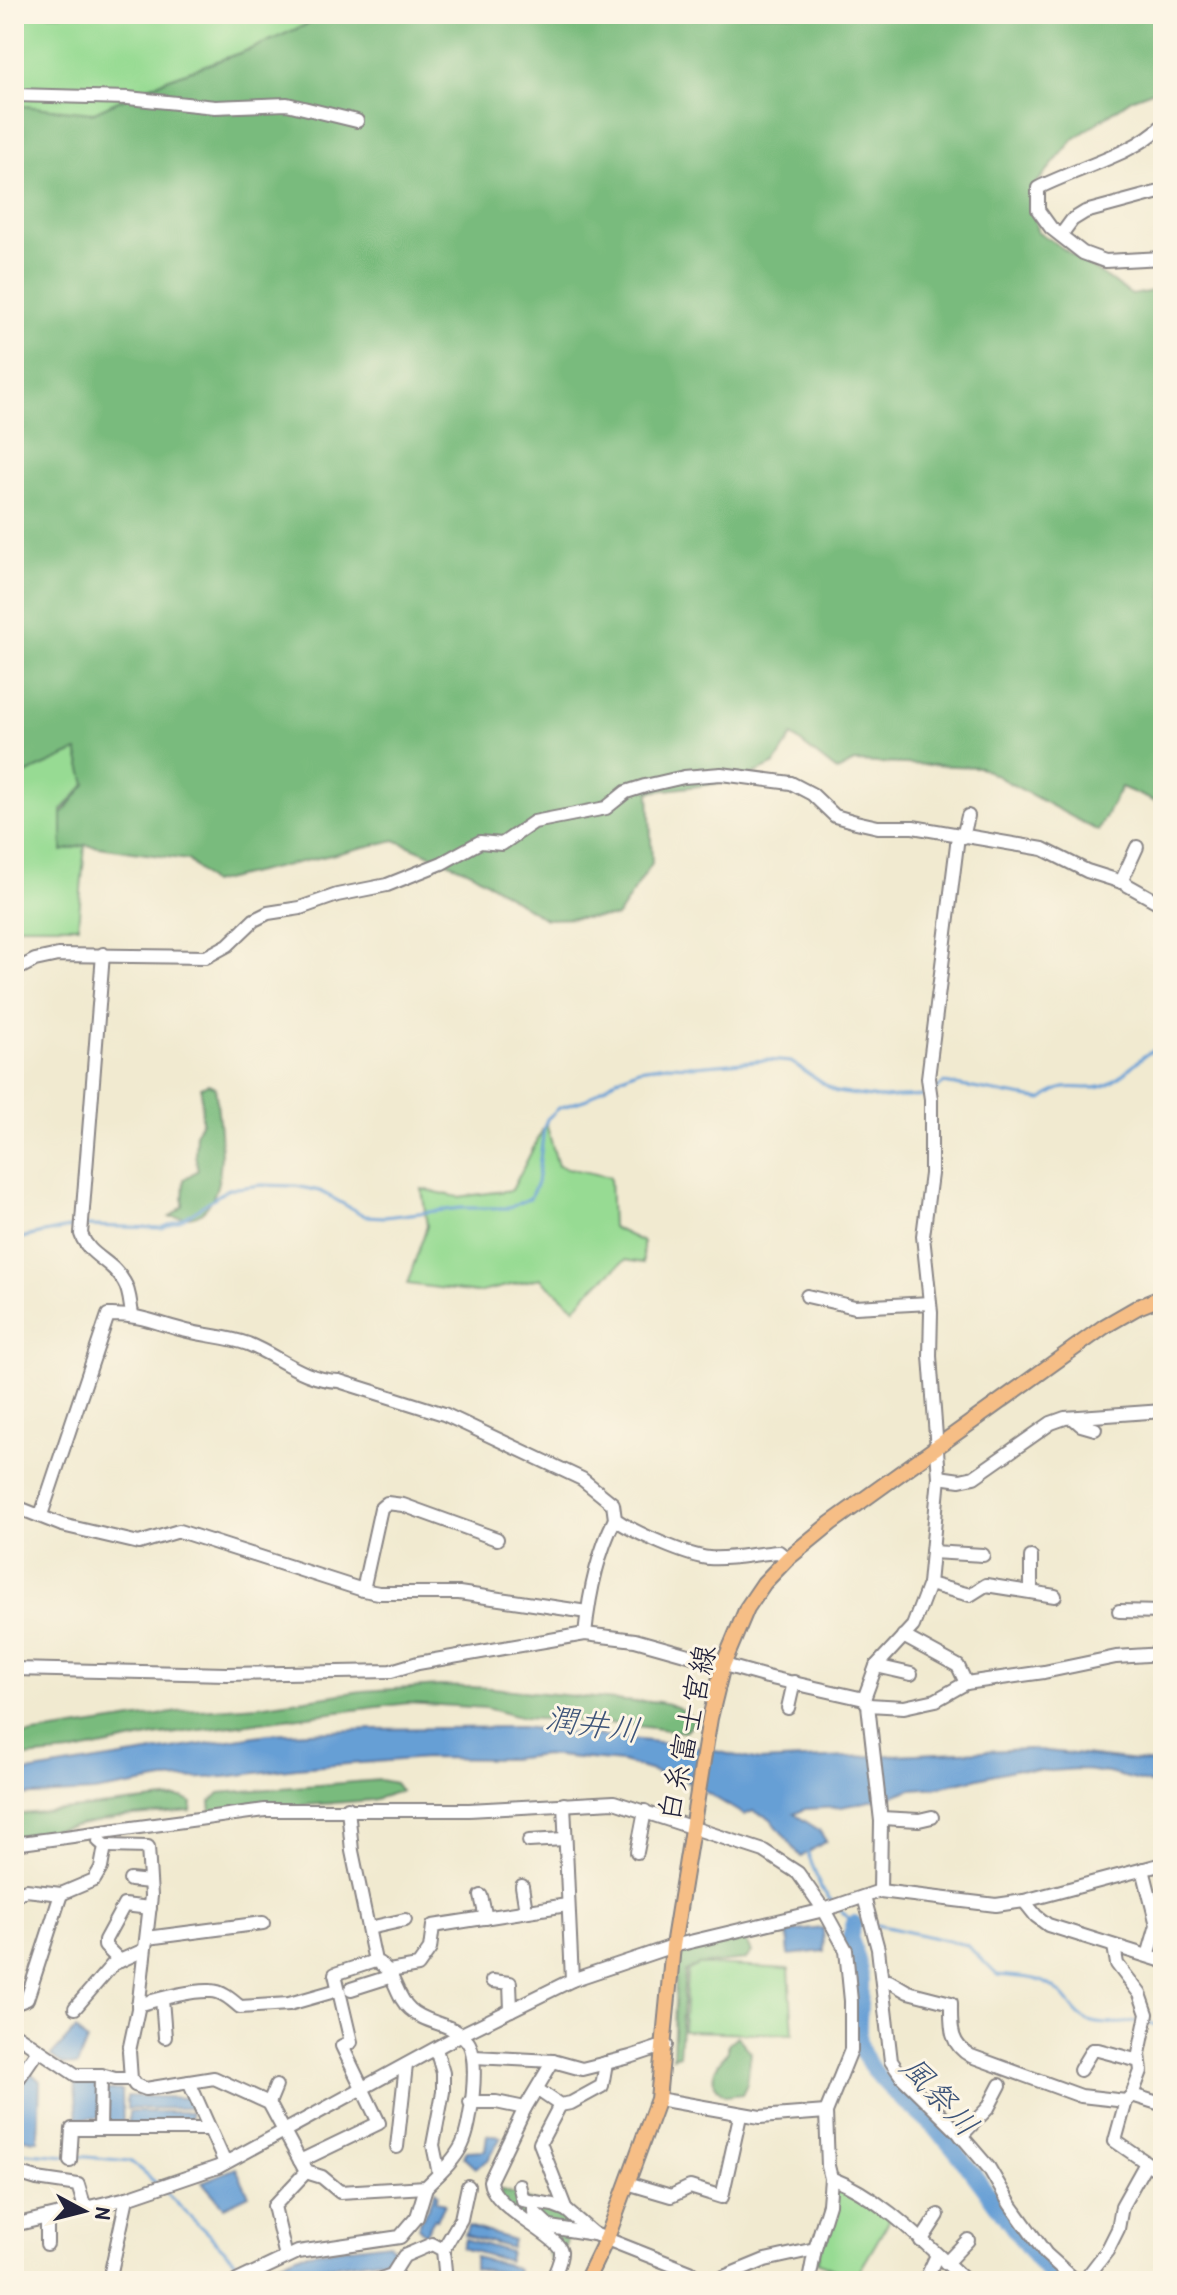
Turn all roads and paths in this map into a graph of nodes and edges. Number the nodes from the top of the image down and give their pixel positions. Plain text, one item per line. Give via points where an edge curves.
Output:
1 (14, 95) edge
2 (357, 121) dead end
3 (1163, 125) edge
4 (1163, 191) edge
5 (1061, 235) junction
6 (1163, 258) edge
7 (968, 816) dead end
8 (961, 836) junction
9 (1137, 847) dead end
10 (1121, 882) junction
11 (1163, 905) edge
12 (103, 954) junction
13 (14, 971) edge
14 (807, 1296) dead end
15 (1163, 1297) edge
16 (930, 1303) junction
17 (132, 1314) junction
18 (1163, 1411) edge
19 (1073, 1418) junction
20 (1095, 1429) dead end
21 (936, 1446) junction
22 (939, 1477) junction
23 (14, 1506) edge
24 (41, 1515) junction
25 (615, 1519) junction
26 (497, 1539) dead end
27 (932, 1552) junction
28 (983, 1555) dead end
29 (1031, 1557) dead end
30 (787, 1559) junction
31 (929, 1584) junction
32 (363, 1590) junction
33 (1031, 1592) junction
34 (1055, 1596) dead end
35 (1119, 1611) dead end
36 (587, 1612) junction
37 (1163, 1612) edge
38 (585, 1634) junction
39 (903, 1636) junction
40 (1163, 1654) edge
41 (723, 1665) junction
42 (876, 1666) junction
43 (14, 1669) edge
44 (746, 1671) junction
45 (911, 1674) dead end
46 (794, 1682) junction
47 (966, 1683) junction
48 (744, 1686) dead end
49 (866, 1702) junction
50 (788, 1708) dead end
51 (564, 1804) junction
52 (348, 1808) junction
53 (645, 1811) junction
54 (880, 1812) junction
55 (932, 1817) dead end
56 (692, 1824) junction
57 (91, 1834) junction
58 (564, 1839) junction
59 (529, 1841) dead end
60 (14, 1844) edge
61 (105, 1846) junction
62 (637, 1852) dead end
63 (1163, 1864) edge
64 (1143, 1869) junction
65 (130, 1880) dead end
66 (150, 1882) junction
67 (522, 1886) dead end
68 (880, 1891) junction
69 (61, 1894) junction
70 (14, 1896) edge
71 (481, 1896) dead end
72 (859, 1899) junction
73 (1024, 1901) junction
74 (567, 1905) junction
75 (150, 1908) junction
76 (824, 1910) junction
77 (526, 1911) junction
78 (486, 1918) junction
79 (405, 1920) dead end
80 (263, 1923) dead end
81 (369, 1928) junction
82 (1159, 1930) edge
83 (145, 1944) junction
84 (673, 1946) junction
85 (1114, 1946) junction
86 (1148, 1956) junction
87 (120, 1961) junction
88 (375, 1961) junction
89 (1163, 1961) edge
90 (390, 1973) junction
91 (572, 1980) junction
92 (492, 1981) dead end
93 (883, 1982) junction
94 (345, 1990) junction
95 (162, 1999) junction
96 (14, 2004) edge
97 (138, 2005) junction
98 (75, 2008) dead end
99 (511, 2010) junction
100 (14, 2033) edge
101 (460, 2035) junction
102 (165, 2037) dead end
103 (666, 2045) junction
104 (436, 2049) junction
105 (38, 2050) junction
106 (474, 2057) junction
107 (553, 2061) junction
108 (1139, 2061) junction
109 (606, 2063) junction
110 (406, 2065) junction
111 (1080, 2070) dead end
112 (101, 2075) junction
113 (131, 2079) junction
114 (189, 2082) junction
115 (14, 2085) edge
116 (1000, 2085) dead end
117 (276, 2086) dead end
118 (361, 2089) junction
119 (538, 2090) junction
120 (1129, 2098) junction
121 (658, 2099) junction
122 (470, 2102) junction
123 (269, 2103) junction
124 (1161, 2104) dead end
125 (560, 2105) junction
126 (525, 2108) junction
127 (826, 2112) junction
128 (740, 2116) junction
129 (100, 2129) junction
130 (210, 2129) junction
131 (283, 2131) junction
132 (961, 2136) junction
133 (397, 2147) dead end
134 (70, 2161) dead end
135 (225, 2163) junction
136 (1146, 2163) junction
137 (303, 2166) junction
138 (14, 2172) edge
139 (439, 2174) junction
140 (1163, 2174) edge
141 (831, 2178) junction
142 (627, 2183) junction
143 (519, 2185) dead end
144 (468, 2186) dead end
145 (426, 2187) junction
146 (127, 2198) junction
147 (534, 2203) junction
148 (85, 2208) junction
149 (566, 2210) junction
150 (938, 2215) dead end
151 (47, 2217) junction
152 (14, 2225) edge
153 (601, 2236) junction
154 (393, 2240) junction
155 (968, 2240) dead end
156 (921, 2241) junction
157 (47, 2244) dead end
158 (815, 2249) junction
159 (443, 2250) junction
160 (404, 2256) junction
161 (286, 2257) junction
162 (941, 2259) junction
163 (14, 2274) edge
164 (16, 2281) edge
165 (109, 2281) edge
166 (237, 2281) edge
167 (375, 2281) edge
168 (446, 2281) edge
169 (552, 2281) edge
170 (586, 2281) edge
171 (701, 2281) edge
172 (714, 2281) edge
173 (809, 2281) edge
174 (925, 2281) edge
175 (966, 2281) edge
176 (1076, 2281) edge
177 (1084, 2281) edge

1 - 2 street via 215,107 287,104
3 - 5 street via 1135,146 1038,188 1038,210
4 - 5 street via 1085,212
5 - 6 street via 1083,253 1105,261
7 - 8 street
8 - 10 street via 1043,849
8 - 12 street via 878,827 835,816 791,783 721,774 684,777 626,792 606,808 534,822 502,844 480,842 387,885 268,913 206,957
8 - 16 street via 928,1078 931,1174 923,1236
9 - 10 street
10 - 11 street
12 - 13 street via 58,955
12 - 17 street via 81,1234 86,1247 124,1282
14 - 16 street via 855,1307
15 - 21 main road, 白糸富士宮線 via 1105,1326
16 - 21 street
17 - 24 street via 108,1315
17 - 25 street via 247,1344 310,1376 444,1414 582,1479 613,1504
18 - 19 street
19 - 20 street
19 - 22 street via 1051,1423 974,1477
21 - 22 street
21 - 30 main road, 白糸富士宮線
22 - 27 street
23 - 24 street
24 - 32 street via 139,1543 179,1531
25 - 30 street via 709,1558 779,1552
25 - 36 street
26 - 32 street via 387,1503 381,1508
27 - 28 street
27 - 31 street
29 - 33 street
30 - 41 main road, 白糸富士宮線 via 747,1608
31 - 33 street via 970,1595 986,1585
31 - 39 street via 913,1626
32 - 36 street via 459,1593
33 - 34 street
35 - 37 street
36 - 38 street
38 - 41 street via 635,1640
38 - 43 street via 391,1671
39 - 42 street
39 - 47 street via 958,1666
40 - 47 street
41 - 44 street
41 - 56 main road, 白糸富士宮線
42 - 45 street
42 - 49 street
44 - 46 street
44 - 48 street
46 - 49 street
46 - 50 street
47 - 49 street via 936,1700 904,1707
49 - 54 street
51 - 52 street via 469,1810
51 - 53 street via 614,1802
51 - 58 street
52 - 57 street via 265,1810
52 - 81 street
53 - 56 street
53 - 62 street
54 - 55 street via 919,1820
54 - 68 street
56 - 76 street via 777,1858 798,1873
56 - 84 main road, 白糸富士宮線
57 - 60 street
57 - 61 street
58 - 59 street
58 - 74 street
61 - 66 street via 148,1847
61 - 69 street via 94,1880
63 - 64 street
64 - 73 street
64 - 82 street
65 - 66 street
66 - 75 street
67 - 77 street
68 - 72 street
68 - 73 street via 996,1905
69 - 70 street via 26,1890
69 - 96 street via 27,1999
71 - 78 street
72 - 76 street
72 - 93 street via 878,1949
73 - 85 street via 1048,1925
74 - 77 street
74 - 91 street
75 - 83 street
75 - 87 street via 124,1905 105,1940
76 - 84 street
76 - 127 street via 846,1950 852,2034 851,2050
77 - 78 street
78 - 90 street via 433,1926 430,1949 418,1966
79 - 81 street
80 - 83 street
81 - 88 street
82 - 86 street
83 - 87 street
83 - 97 street
84 - 91 street
84 - 103 main road, 白糸富士宮線
85 - 86 street
85 - 108 street via 1117,1964 1140,1994 1147,2014
86 - 89 street
87 - 98 street
88 - 90 street
88 - 94 street via 335,1974
90 - 94 street
90 - 101 street via 417,2016
91 - 99 street
92 - 99 street via 510,1983
93 - 120 street via 951,2003 952,2037 971,2056 1081,2096
93 - 132 street via 891,2061
94 - 95 street via 289,2004 240,2007 212,1990
94 - 118 street via 351,2042 342,2046
95 - 97 street
95 - 102 street
97 - 113 street via 129,2051
99 - 101 street
100 - 105 street
101 - 104 street
101 - 106 street
103 - 109 street
103 - 121 main road, 白糸富士宮線
104 - 110 street
104 - 139 street via 443,2073 433,2145
105 - 112 street via 76,2075
105 - 115 street
106 - 107 street
106 - 122 street
107 - 109 street via 582,2069
107 - 119 street
108 - 111 street via 1092,2050
108 - 120 street via 1141,2071
109 - 125 street via 602,2086
110 - 118 street
110 - 133 street
112 - 113 street
112 - 129 street
113 - 114 street via 146,2089
114 - 123 street via 214,2078
114 - 130 street
116 - 132 street via 988,2108
117 - 123 street
118 - 131 street
118 - 137 street via 379,2123
119 - 125 street
119 - 126 street
120 - 124 street
120 - 136 street via 1115,2141
121 - 128 street
121 - 142 main road, 白糸富士宮線
122 - 126 street
122 - 139 street via 461,2148
123 - 131 street
125 - 149 street via 540,2143
126 - 169 street via 491,2188 531,2227 559,2245
127 - 128 street
127 - 141 street
128 - 142 street via 722,2197 690,2187 671,2196
129 - 130 street
129 - 134 street via 72,2129
130 - 135 street
131 - 135 street
131 - 137 street
132 - 176 street via 989,2168 1046,2254
135 - 146 street
136 - 140 street
136 - 177 street via 1122,2206 1107,2251
137 - 145 street via 340,2192
137 - 161 street via 274,2206
138 - 148 street via 78,2185
139 - 145 street
141 - 156 street via 854,2187
141 - 158 street
142 - 153 main road, 白糸富士宮線
143 - 147 street via 523,2200
144 - 159 street via 461,2219
145 - 154 street via 417,2217
146 - 148 street
146 - 165 street
147 - 149 street
147 - 153 street via 534,2212 550,2227
148 - 151 street
149 - 153 street
150 - 156 street
151 - 152 street
151 - 157 street
153 - 170 main road, 白糸富士宮線
153 - 171 street
154 - 160 street
154 - 161 street
155 - 162 street
156 - 162 street
158 - 172 street via 765,2260
158 - 173 street
159 - 160 street via 432,2244
159 - 168 street
160 - 167 street via 392,2275
161 - 166 street
162 - 174 street
162 - 175 street
163 - 164 street

